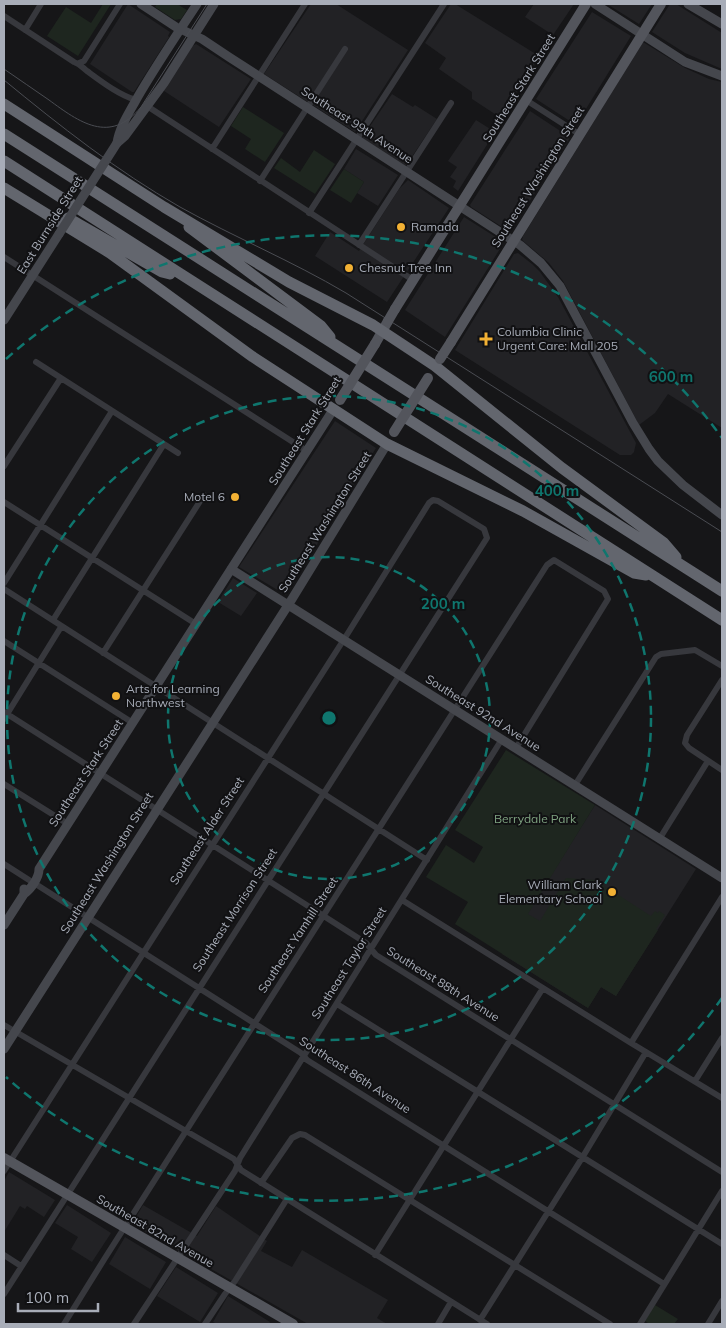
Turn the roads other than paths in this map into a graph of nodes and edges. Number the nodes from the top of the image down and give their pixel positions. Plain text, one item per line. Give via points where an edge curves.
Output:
1 (41, 4) edge
2 (120, 4) edge
3 (141, 4) edge
4 (197, 4) edge
5 (214, 4) edge
6 (305, 4) edge
7 (444, 4) edge
8 (586, 4) edge
9 (596, 4) edge
10 (660, 4) edge
11 (688, 4) edge
12 (4, 16) edge
13 (722, 24) edge
14 (24, 30) junction
15 (187, 32) junction
16 (641, 34) junction
17 (345, 49) dead end
18 (79, 63) junction
19 (258, 76) junction
20 (722, 76) edge
21 (136, 100) junction
22 (526, 100) junction
23 (451, 103) dead end
24 (4, 104) edge
25 (147, 106) junction
26 (307, 108) junction
27 (4, 134) edge
28 (579, 134) junction
29 (357, 140) junction
30 (117, 142) junction
31 (212, 149) junction
32 (4, 161) edge
33 (406, 172) junction
34 (260, 181) junction
35 (4, 187) edge
36 (459, 206) junction
37 (164, 207) junction
38 (309, 213) junction
39 (513, 241) junction
40 (359, 245) junction
41 (4, 257) edge
42 (32, 276) junction
43 (413, 280) junction
44 (190, 281) junction
45 (4, 320) edge
46 (382, 332) junction
47 (338, 346) junction
48 (36, 362) dead end
49 (438, 362) junction
50 (61, 378) junction
51 (336, 405) junction
52 (112, 411) junction
53 (164, 444) junction
54 (387, 444) junction
55 (307, 451) junction
56 (178, 453) dead end
57 (4, 466) edge
58 (204, 495) dead end
59 (4, 502) edge
60 (709, 504) junction
61 (722, 508) edge
62 (722, 515) edge
63 (40, 525) junction
64 (487, 538) joint
65 (92, 558) junction
66 (684, 566) junction
67 (231, 569) junction
68 (653, 577) junction
69 (4, 583) edge
70 (4, 589) edge
71 (143, 591) junction
72 (722, 591) edge
73 (288, 605) junction
74 (53, 620) junction
75 (722, 620) edge
76 (196, 624) junction
77 (61, 626) junction
78 (343, 640) junction
79 (4, 641) edge
80 (103, 653) junction
81 (39, 663) junction
82 (722, 666) edge
83 (400, 675) junction
84 (722, 680) edge
85 (156, 687) junction
86 (455, 710) junction
87 (5, 715) edge
88 (212, 722) junction
89 (133, 723) junction
90 (502, 739) junction
91 (516, 748) junction
92 (268, 758) junction
93 (708, 761) junction
94 (722, 770) edge
95 (101, 773) junction
96 (4, 784) edge
97 (575, 785) junction
98 (323, 793) junction
99 (157, 809) junction
100 (68, 824) junction
101 (379, 829) junction
102 (660, 838) junction
103 (212, 844) junction
104 (427, 860) junction
105 (4, 864) edge
106 (722, 878) edge
107 (268, 879) junction
108 (31, 881) junction
109 (722, 897) edge
110 (402, 900) junction
111 (324, 916) junction
112 (88, 917) junction
113 (4, 925) edge
114 (371, 949) junction
115 (143, 953) junction
116 (199, 988) junction
117 (543, 988) junction
118 (337, 1004) junction
119 (254, 1024) junction
120 (4, 1025) edge
121 (15, 1032) junction
122 (722, 1038) edge
123 (511, 1040) junction
124 (631, 1043) junction
125 (4, 1049) edge
126 (646, 1052) junction
127 (304, 1056) junction
128 (72, 1065) junction
129 (695, 1081) junction
130 (478, 1092) junction
131 (129, 1098) junction
132 (722, 1098) edge
133 (614, 1105) junction
134 (186, 1131) junction
135 (444, 1146) junction
136 (582, 1158) junction
137 (7, 1160) edge
138 (238, 1164) junction
139 (4, 1171) edge
140 (722, 1172) edge
141 (261, 1183) junction
142 (722, 1191) edge
143 (67, 1195) junction
144 (287, 1199) junction
145 (410, 1200) junction
146 (548, 1212) junction
147 (124, 1228) junction
148 (698, 1230) junction
149 (722, 1244) edge
150 (4, 1255) edge
151 (375, 1255) junction
152 (178, 1258) junction
153 (514, 1265) junction
154 (21, 1266) junction
155 (664, 1284) junction
156 (230, 1288) junction
157 (4, 1294) edge
158 (722, 1301) edge
159 (451, 1302) junction
160 (278, 1320) edge
161 (480, 1320) junction
162 (64, 1324) edge
163 (134, 1324) edge
164 (205, 1324) edge
165 (293, 1324) edge
166 (438, 1324) edge
167 (488, 1324) edge
168 (610, 1324) edge
169 (640, 1324) edge
170 (708, 1324) edge

1 - 14 street
2 - 18 street via 84,61
3 - 15 street, Southeast 99th Avenue
4 - 15 street, East Burnside Street
5 - 15 street, East Burnside Street
6 - 19 street
7 - 29 street
8 - 22 main road, Southeast Stark Street
9 - 16 street
10 - 16 main road, Southeast Washington Street
11 - 13 street
12 - 14 street
14 - 18 street
15 - 19 street, Southeast 99th Avenue
15 - 21 street, East Burnside Street
15 - 25 street, East Burnside Street
16 - 20 street via 685,62
16 - 28 main road, Southeast Washington Street
17 - 26 street
18 - 21 street
19 - 26 street, Southeast 99th Avenue
19 - 31 street
21 - 30 street, East Burnside Street
22 - 28 street
22 - 36 main road, Southeast Stark Street
23 - 33 street
24 - 37 highway
25 - 30 street, East Burnside Street
25 - 31 street
26 - 29 street, Southeast 99th Avenue
26 - 34 street
27 - 47 highway
28 - 39 main road, Southeast Washington Street
29 - 33 street, Southeast 99th Avenue
29 - 38 street
30 - 42 street, East Burnside Street, bridge
31 - 34 street
32 - 44 highway
33 - 36 street, Southeast 99th Avenue
33 - 40 street
34 - 38 street
35 - 44 highway via 53,209 162,272
35 - 51 highway via 110,253 218,333
36 - 39 street, Southeast 99th Avenue
36 - 43 main road, Southeast Stark Street
37 - 46 highway via 289,282
37 - 47 highway via 321,326
38 - 40 street
39 - 49 main road, Southeast Washington Street, bridge
39 - 60 street, Southeast 99th Avenue via 537,258 560,286 649,449 677,480
40 - 43 street
41 - 42 street
42 - 45 street, East Burnside Street
42 - 55 street
43 - 46 main road, Southeast Stark Street, bridge
44 - 68 highway
46 - 49 highway
46 - 51 main road, Southeast Stark Street, bridge
47 - 66 highway
48 - 50 street
49 - 54 main road, Southeast Washington Street, bridge
49 - 66 highway via 555,462 664,543
50 - 52 street
50 - 57 street
51 - 54 highway
51 - 55 street, Southeast Stark Street
52 - 53 street
52 - 63 street
53 - 56 street
53 - 65 street
54 - 68 highway via 523,511 634,573
54 - 73 street, Southeast Washington Street
55 - 67 street, Southeast Stark Street
58 - 71 street
59 - 63 street
60 - 61 street
60 - 62 street, Southeast 99th Avenue
63 - 65 street
63 - 69 street
64 - 78 street, Southeast Alder Street via 484,529 433,500
64 - 83 street, Southeast Morrison Street
65 - 71 street
65 - 74 street
66 - 72 highway
67 - 73 street, Southeast 92nd Avenue
67 - 76 street, Southeast Stark Street
68 - 75 highway
70 - 74 street
71 - 76 street
71 - 80 street
73 - 78 street, Southeast 92nd Avenue
73 - 88 street, Southeast Washington Street
74 - 77 street
76 - 85 street, Southeast Stark Street
77 - 80 street
77 - 81 street
78 - 83 street, Southeast 92nd Avenue
78 - 92 street, Southeast Alder Street
79 - 81 street
80 - 85 street
81 - 87 street
81 - 89 street
82 - 97 street via 695,650 656,657
83 - 86 street, Southeast 92nd Avenue
83 - 98 street, Southeast Morrison Street
84 - 93 street via 685,743
85 - 88 street
85 - 89 street, Southeast Stark Street
86 - 90 street, Southeast 92nd Avenue
86 - 91 street, Southeast Yamhill Street via 547,565 554,560 604,591 608,595 607,603
86 - 101 street, Southeast Yamhill Street
87 - 95 street, Southeast 88th Avenue
88 - 92 street
88 - 99 street, Southeast Washington Street
89 - 95 street, Southeast Stark Street
90 - 91 street, Southeast 92nd Avenue
90 - 104 street, Southeast Taylor Street
91 - 97 street, Southeast 92nd Avenue
92 - 98 street
92 - 103 street, Southeast Alder Street
93 - 94 street
93 - 102 street
95 - 99 street, Southeast 88th Avenue
95 - 100 street, Southeast Stark Street
96 - 100 street
97 - 102 street, Southeast 92nd Avenue
98 - 101 street
98 - 107 street, Southeast Morrison Street
99 - 103 street, Southeast 88th Avenue
99 - 112 street, Southeast Washington Street
100 - 108 street, Southeast Stark Street via 39,869 39,874
101 - 104 street
101 - 111 street, Southeast Yamhill Street
102 - 106 street, Southeast 92nd Avenue
103 - 107 street, Southeast 88th Avenue
103 - 115 street, Southeast Alder Street
104 - 110 street, Southeast Taylor Street
105 - 108 street, Southeast 86th Avenue
107 - 111 street, Southeast 88th Avenue
107 - 116 street, Southeast Morrison Street
108 - 112 street, Southeast 86th Avenue
108 - 113 street, Southeast Stark Street via 28,891
109 - 124 street
110 - 114 street, Southeast Taylor Street
110 - 117 street
111 - 114 street, Southeast 88th Avenue
111 - 119 street, Southeast Yamhill Street
112 - 115 street, Southeast 86th Avenue
112 - 121 street, Southeast Washington Street
114 - 118 street, Southeast Taylor Street
114 - 123 street, Southeast 88th Avenue
115 - 116 street, Southeast 86th Avenue
115 - 128 street, Southeast Alder Street
116 - 119 street, Southeast 86th Avenue
116 - 131 street, Southeast Morrison Street
117 - 123 street
117 - 124 street
118 - 127 street, Southeast Taylor Street
118 - 130 street
119 - 127 street, Southeast 86th Avenue
119 - 134 street, Southeast Yamhill Street
120 - 121 street
121 - 125 street, Southeast Washington Street
121 - 128 street
122 - 129 street
123 - 130 street
123 - 133 street, Southeast 88th Avenue
124 - 126 street
126 - 129 street
126 - 133 street
127 - 135 street, Southeast 86th Avenue
127 - 138 street, Southeast Taylor Street
128 - 131 street
128 - 137 street, Southeast Alder Street
129 - 132 street
130 - 135 street
130 - 136 street
131 - 134 street
131 - 143 street, Southeast Morrison Street
133 - 136 street
133 - 140 street, Southeast 88th Avenue
134 - 138 street
134 - 147 street, Southeast Yamhill Street
135 - 145 street
135 - 146 street, Southeast 86th Avenue
136 - 146 street
136 - 148 street
137 - 139 street, Southeast Alder Street
137 - 143 main road, Southeast 82nd Avenue
138 - 141 street via 241,1170
138 - 152 street, Southeast Taylor Street
141 - 144 street
141 - 145 street via 287,1144 297,1135 305,1134
142 - 148 street
143 - 147 main road, Southeast 82nd Avenue
143 - 154 street, Southeast Morrison Street
144 - 151 street
144 - 156 street
145 - 151 street
145 - 153 street
146 - 153 street
146 - 155 street, Southeast 86th Avenue
147 - 152 main road, Southeast 82nd Avenue
147 - 162 street, Southeast Yamhill Street
148 - 149 street
148 - 155 street
150 - 154 street
151 - 159 street
152 - 156 main road, Southeast 82nd Avenue
152 - 163 street, Southeast Taylor Street
153 - 161 street
153 - 168 street
154 - 157 street, Southeast Morrison Street
155 - 169 street
156 - 160 main road, Southeast 82nd Avenue
156 - 164 street
158 - 170 street
159 - 161 street
159 - 166 street
160 - 165 main road, Southeast 82nd Avenue
161 - 167 street

